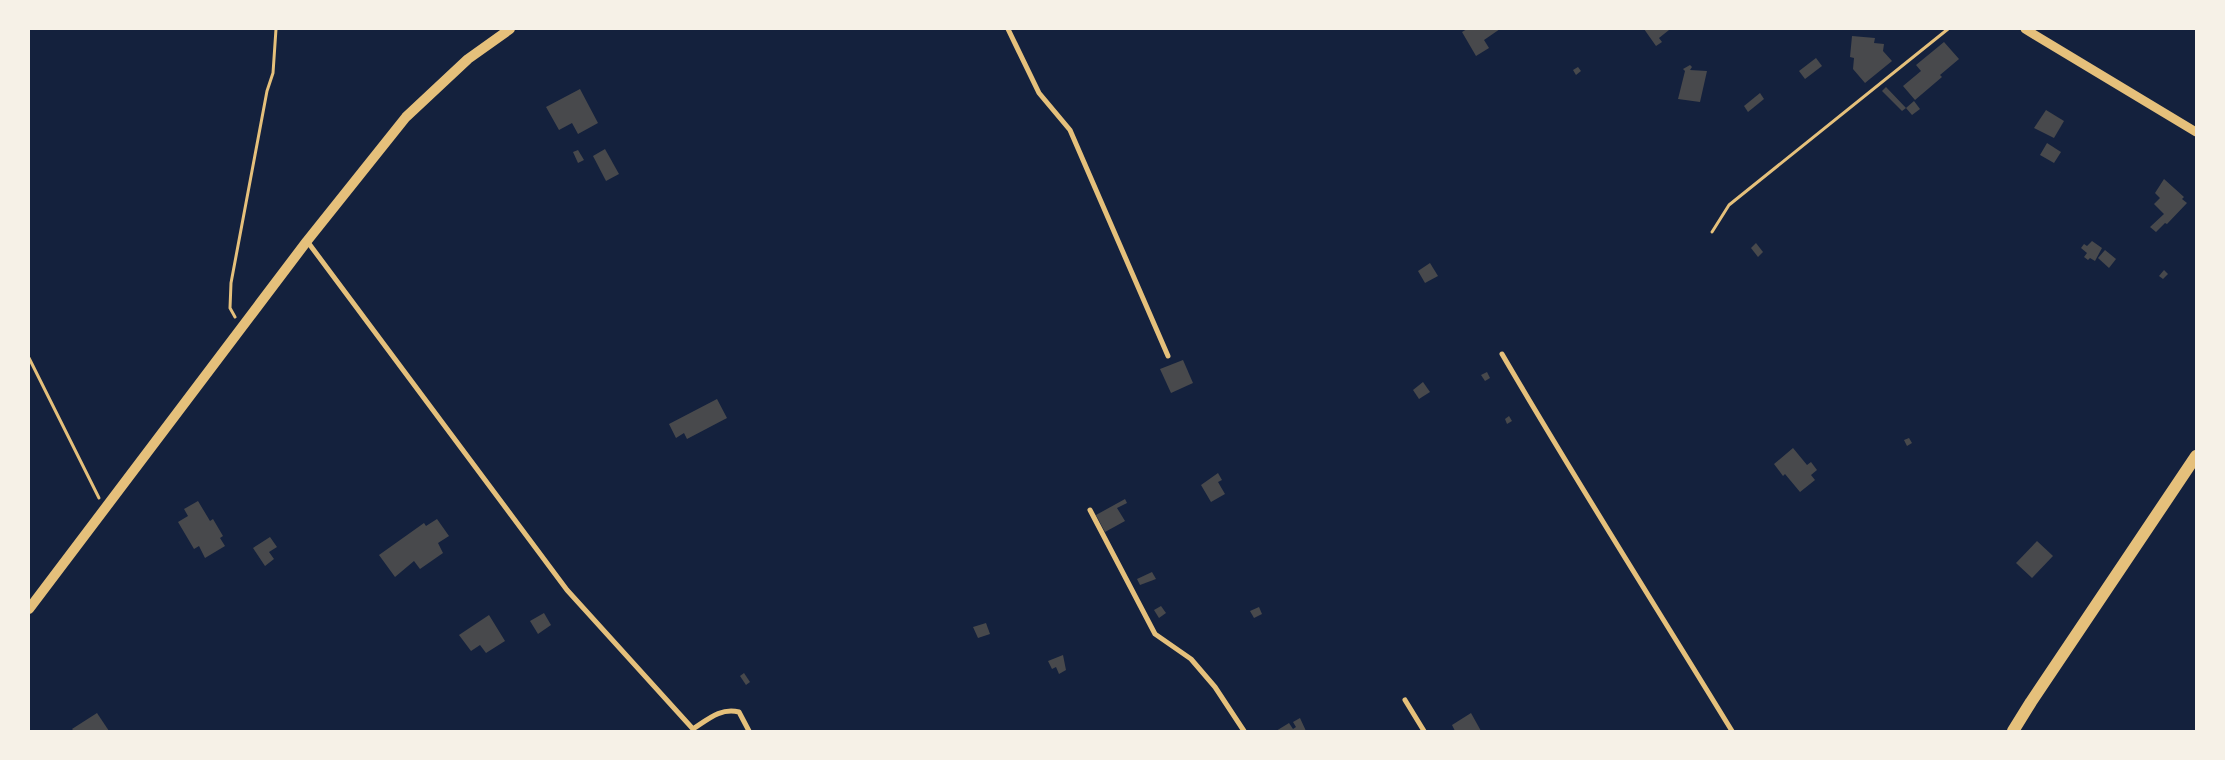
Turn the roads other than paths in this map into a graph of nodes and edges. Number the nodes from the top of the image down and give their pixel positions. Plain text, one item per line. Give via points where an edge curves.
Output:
1 (510, 29) edge
2 (1008, 29) edge
3 (2025, 29) edge
4 (2196, 132) edge
5 (307, 241) junction
6 (1502, 354) dead end
7 (1168, 356) dead end
8 (2196, 456) edge
9 (1090, 510) dead end
10 (29, 609) edge
11 (1405, 700) dead end
12 (692, 730) edge
13 (749, 731) edge
14 (1244, 731) edge
15 (1424, 731) edge
16 (1732, 731) edge
17 (2013, 731) edge

1 - 5 main road via 468,59 406,117
2 - 7 street via 1039,92 1070,130
3 - 4 street
5 - 10 main road
5 - 12 street via 567,590
6 - 16 street
8 - 17 main road
9 - 14 street via 1155,634 1191,660 1215,687
11 - 15 street
12 - 13 street via 719,712 730,710 739,712

